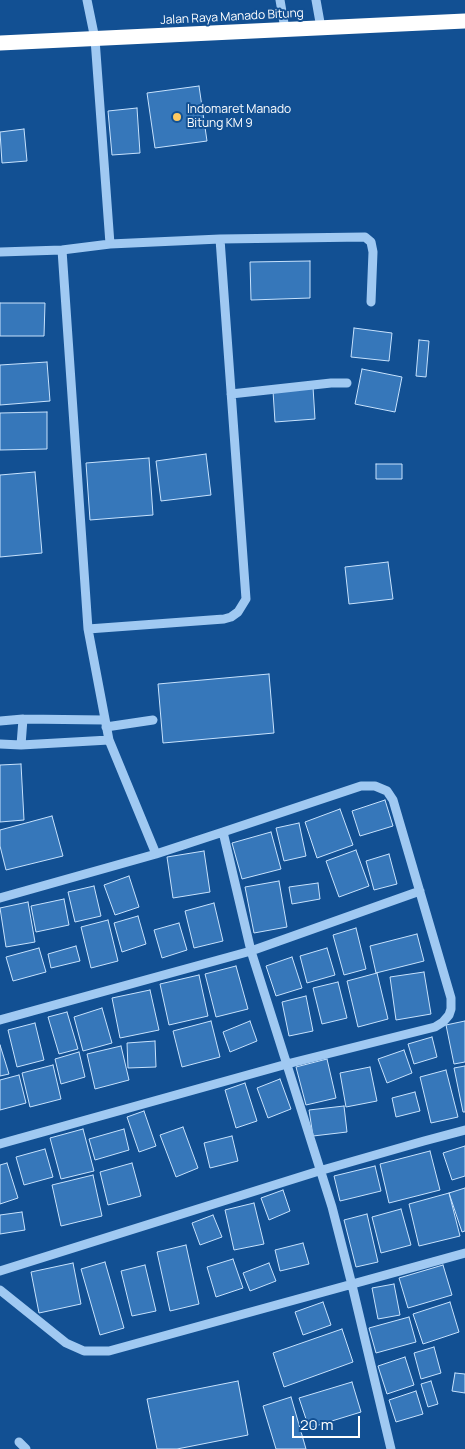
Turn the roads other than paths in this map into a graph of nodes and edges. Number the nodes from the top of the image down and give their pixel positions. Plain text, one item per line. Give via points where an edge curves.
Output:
1 (87, 0) edge
2 (280, 0) edge
3 (316, 0) edge
4 (465, 21) edge
5 (321, 28) junction
6 (285, 29) junction
7 (95, 39) junction
8 (0, 43) edge
9 (220, 239) junction
10 (110, 244) junction
11 (62, 250) junction
12 (0, 252) edge
13 (371, 302) dead end
14 (347, 383) dead end
15 (231, 394) junction
16 (88, 629) junction
17 (23, 719) junction
18 (153, 720) dead end
19 (0, 721) edge
20 (105, 723) junction
21 (109, 740) junction
22 (0, 744) edge
23 (21, 745) junction
24 (223, 832) junction
25 (156, 854) junction
26 (420, 891) junction
27 (0, 898) edge
28 (251, 951) junction
29 (0, 1020) edge
30 (287, 1064) junction
31 (465, 1130) edge
32 (0, 1144) edge
33 (319, 1171) junction
34 (465, 1253) edge
35 (0, 1271) edge
36 (352, 1285) junction
37 (0, 1290) edge
38 (391, 1449) edge

1 - 7 street
2 - 6 street
3 - 5 street
4 - 5 highway, Jalan Raya Manado Bitung
5 - 6 highway, Jalan Raya Manado Bitung
6 - 7 highway, Jalan Raya Manado Bitung
7 - 8 highway, Jalan Raya Manado Bitung
7 - 10 street
9 - 10 street
9 - 13 street via 365,236 371,242 373,252
9 - 15 street
10 - 11 street
11 - 12 street
11 - 16 street
14 - 15 street
15 - 16 street via 246,593 242,608 224,619
16 - 20 street
17 - 19 street
17 - 20 street
17 - 23 street
18 - 20 street
20 - 21 street
21 - 23 street
21 - 25 street
22 - 23 street
24 - 25 street
24 - 26 street via 361,786 375,786 387,791 393,800
24 - 28 street
25 - 27 street
26 - 28 street
26 - 30 street via 451,998 449,1015 436,1027
28 - 29 street
28 - 30 street
30 - 32 street
30 - 33 street
31 - 33 street
33 - 35 street
33 - 36 street
34 - 36 street
36 - 37 street via 109,1351 84,1351 66,1343
36 - 38 street

